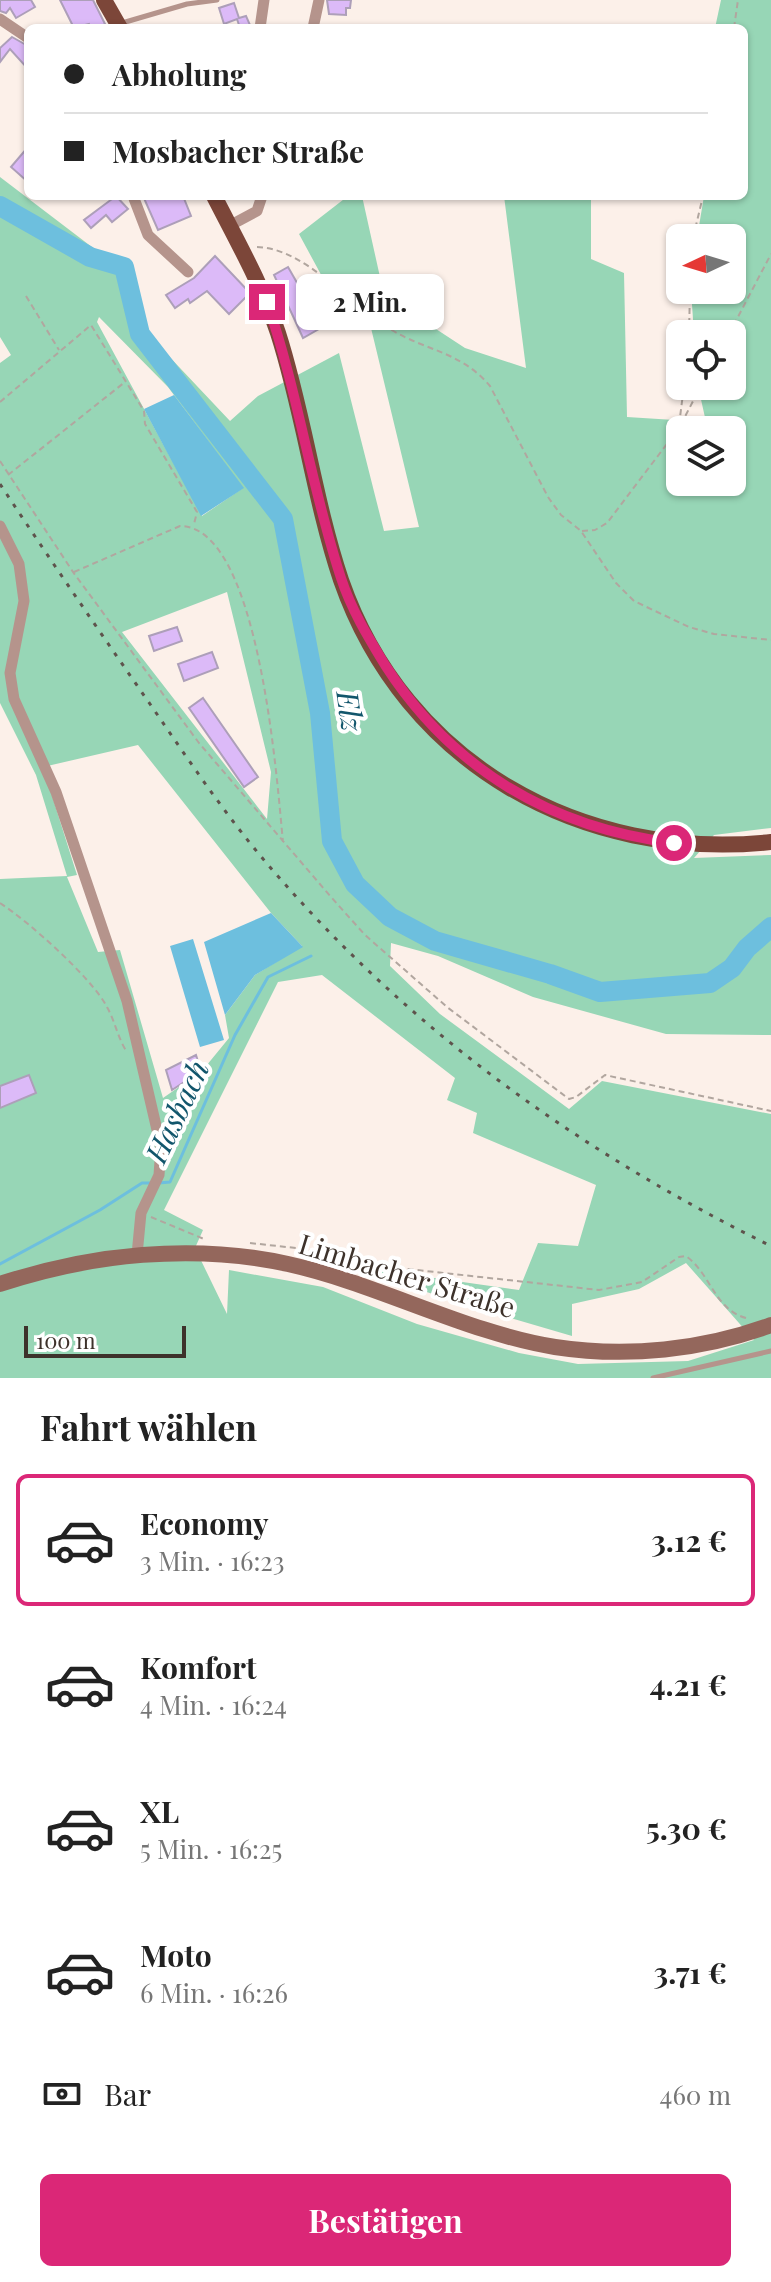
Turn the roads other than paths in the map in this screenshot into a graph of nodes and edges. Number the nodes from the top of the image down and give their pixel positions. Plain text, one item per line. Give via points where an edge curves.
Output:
1 (104, 0) edge
2 (217, 0) edge
3 (264, 0) edge
4 (319, 0) edge
5 (0, 19) edge
6 (117, 24) edge
7 (124, 24) edge
8 (261, 24) edge
9 (314, 24) edge
10 (24, 35) edge
11 (135, 200) edge
12 (216, 200) edge
13 (261, 200) edge
14 (229, 226) junction
15 (188, 272) dead end
16 (0, 526) edge
17 (771, 842) edge
18 (137, 1255) junction
19 (0, 1284) edge
20 (771, 1325) edge
21 (771, 1351) edge
22 (653, 1378) edge

1 - 6 main road
2 - 7 lane
3 - 8 street
4 - 9 street
5 - 10 street
11 - 15 street via 148,235
12 - 14 main road
13 - 14 street via 257,211
14 - 17 main road via 267,302 342,581 374,648 428,724 472,765 520,796 573,819 613,832 694,845
16 - 18 street via 19,564 24,601 10,673 14,699 56,792 127,1001 161,1147 159,1175 141,1213
18 - 19 main road, Limbacher Straße via 60,1267
18 - 20 main road, Limbacher Straße via 206,1254 285,1263 554,1347 609,1353 657,1350 709,1343
21 - 22 lane

